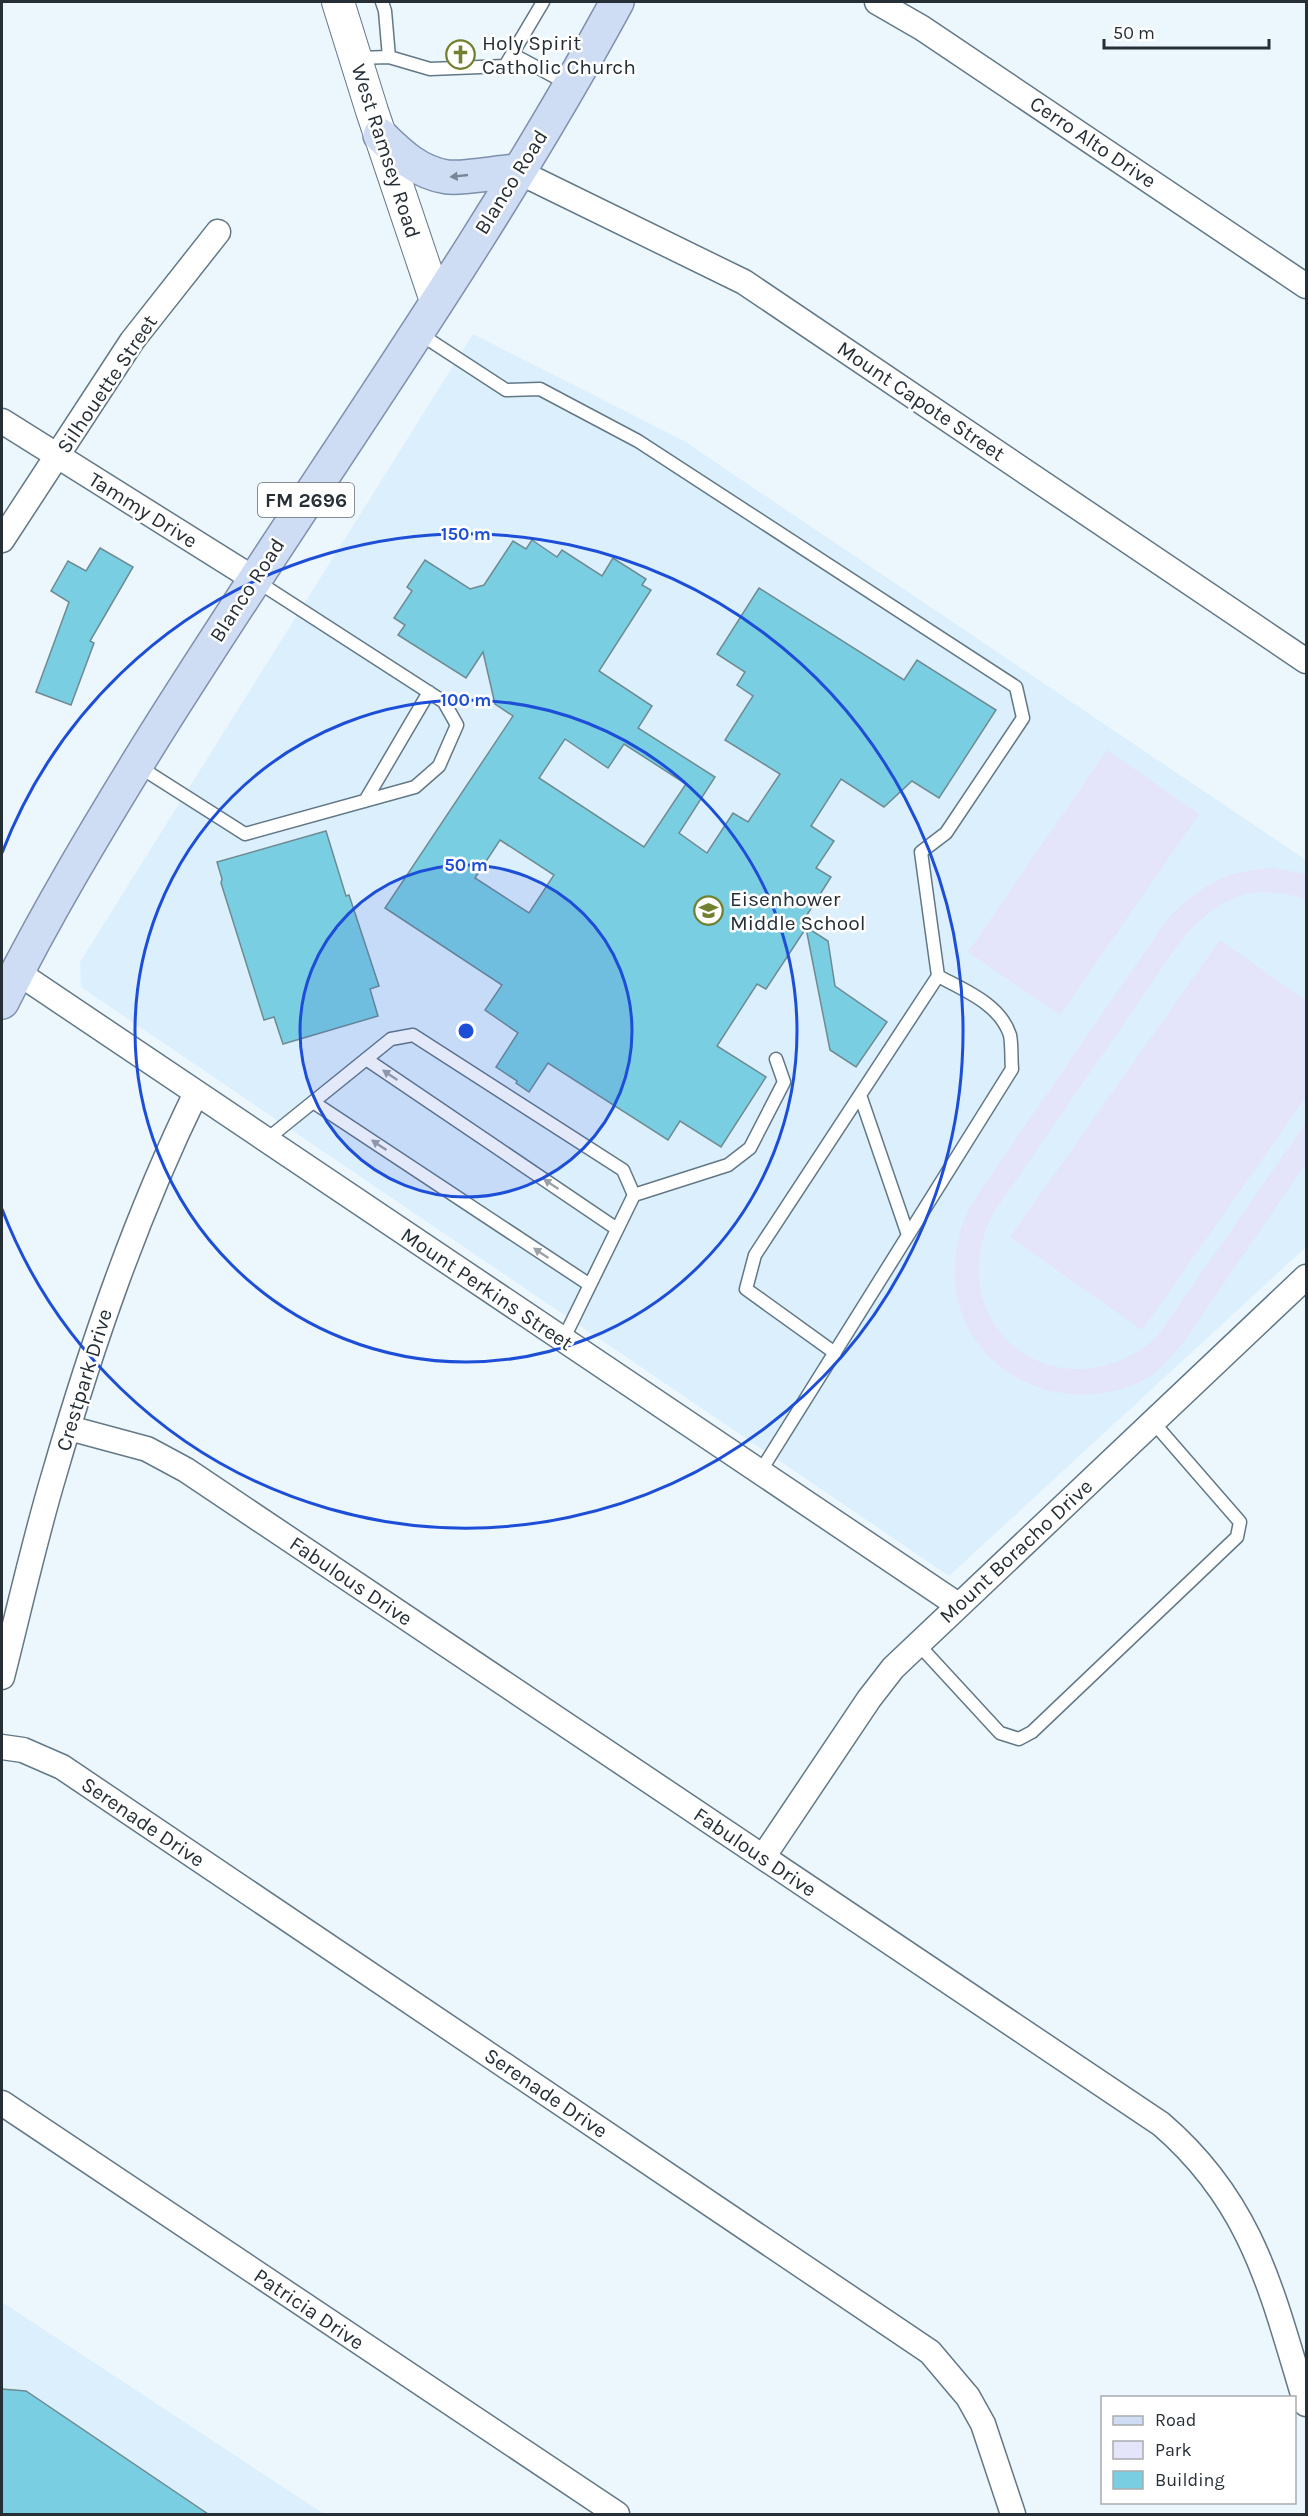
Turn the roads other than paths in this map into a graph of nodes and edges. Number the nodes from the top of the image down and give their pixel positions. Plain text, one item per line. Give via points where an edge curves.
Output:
1 (338, 2) edge
2 (382, 2) edge
3 (543, 2) edge
4 (617, 2) edge
5 (877, 2) edge
6 (512, 54) junction
7 (389, 57) junction
8 (356, 58) junction
9 (571, 86) junction
10 (380, 135) junction
11 (517, 171) junction
12 (218, 232) dead end
13 (1306, 286) edge
14 (436, 301) junction
15 (416, 332) junction
16 (2, 421) edge
17 (58, 457) junction
18 (2, 540) edge
19 (254, 579) junction
20 (1306, 661) edge
21 (429, 692) junction
22 (137, 765) junction
23 (365, 801) junction
24 (17, 972) junction
25 (938, 976) junction
26 (2, 1002) edge
27 (366, 1059) junction
28 (776, 1059) dead end
29 (196, 1093) junction
30 (860, 1095) junction
31 (313, 1102) junction
32 (266, 1140) junction
33 (634, 1195) junction
34 (617, 1229) junction
35 (908, 1235) junction
36 (1306, 1277) edge
37 (590, 1285) junction
38 (563, 1340) junction
39 (835, 1353) junction
40 (1153, 1422) junction
41 (69, 1428) junction
42 (760, 1472) junction
43 (958, 1605) junction
44 (918, 1644) junction
45 (2, 1677) edge
46 (2, 1747) edge
47 (763, 1857) junction
48 (2, 2103) edge
49 (1306, 2404) edge
50 (617, 2514) edge
51 (1013, 2514) edge

1 - 8 street, West Ramsey Road
2 - 7 lane
3 - 6 lane
4 - 9 main road, Blanco Road / FM 2696
5 - 13 street, Cerro Alto Drive via 922,28
6 - 7 lane via 506,66 430,69
6 - 9 lane
7 - 8 lane
8 - 10 street, West Ramsey Road
9 - 11 main road, Blanco Road / FM 2696
11 -> 10 main road via 448,177 404,158
10 - 14 street, West Ramsey Road
11 - 14 main road, Blanco Road / FM 2696
11 - 20 street, Mount Capote Street via 744,282
12 - 17 street, Silhouette Street via 132,341
14 - 15 main road, Blanco Road / FM 2696
15 - 19 main road, Blanco Road / FM 2696
15 - 25 lane via 506,390 540,389 638,441 1016,687 1023,718 946,833 921,852
16 - 17 street, Tammy Drive
17 - 18 street, Silhouette Street
17 - 19 street, Tammy Drive
19 - 21 lane
19 - 22 main road, Blanco Road / FM 2696
21 - 23 lane
21 - 23 lane via 444,702 456,725 438,766 415,787
22 - 23 lane via 245,834
22 - 24 main road, Blanco Road / FM 2696
24 - 26 main road, Blanco Road / FM 2696
24 - 29 street, Mount Perkins Street
25 - 30 lane
25 - 35 lane via 974,995 999,1015 1010,1035 1012,1069
27 - 31 lane
27 - 33 lane via 391,1039 413,1035 622,1170
34 -> 27 lane
28 - 33 lane via 784,1082 750,1148 728,1165
29 - 32 street, Mount Perkins Street
29 - 41 street, Crestpark Drive via 141,1214
30 - 35 lane
30 - 39 lane via 755,1255 746,1289
31 - 32 lane
37 -> 31 lane
32 - 38 street, Mount Perkins Street
33 - 34 lane
34 - 37 lane
35 - 39 lane
36 - 40 street, Mount Boracho Drive
37 - 38 lane
38 - 42 street, Mount Perkins Street
39 - 42 lane
40 - 43 street, Mount Boracho Drive
40 - 44 lane via 1240,1522 1237,1537 1032,1732 1019,1739 1000,1733
41 - 45 street, Crestpark Drive
41 - 47 street, Fabulous Drive via 147,1449 186,1470
42 - 43 street, Mount Perkins Street
43 - 44 street, Mount Boracho Drive
44 - 47 street, Mount Boracho Drive via 869,1699
46 - 51 street, Serenade Drive via 23,1750 62,1767 930,2352 968,2397 983,2424
47 - 49 street, Fabulous Drive via 1161,2124 1203,2163 1227,2195 1264,2270
48 - 50 street, Patricia Drive

